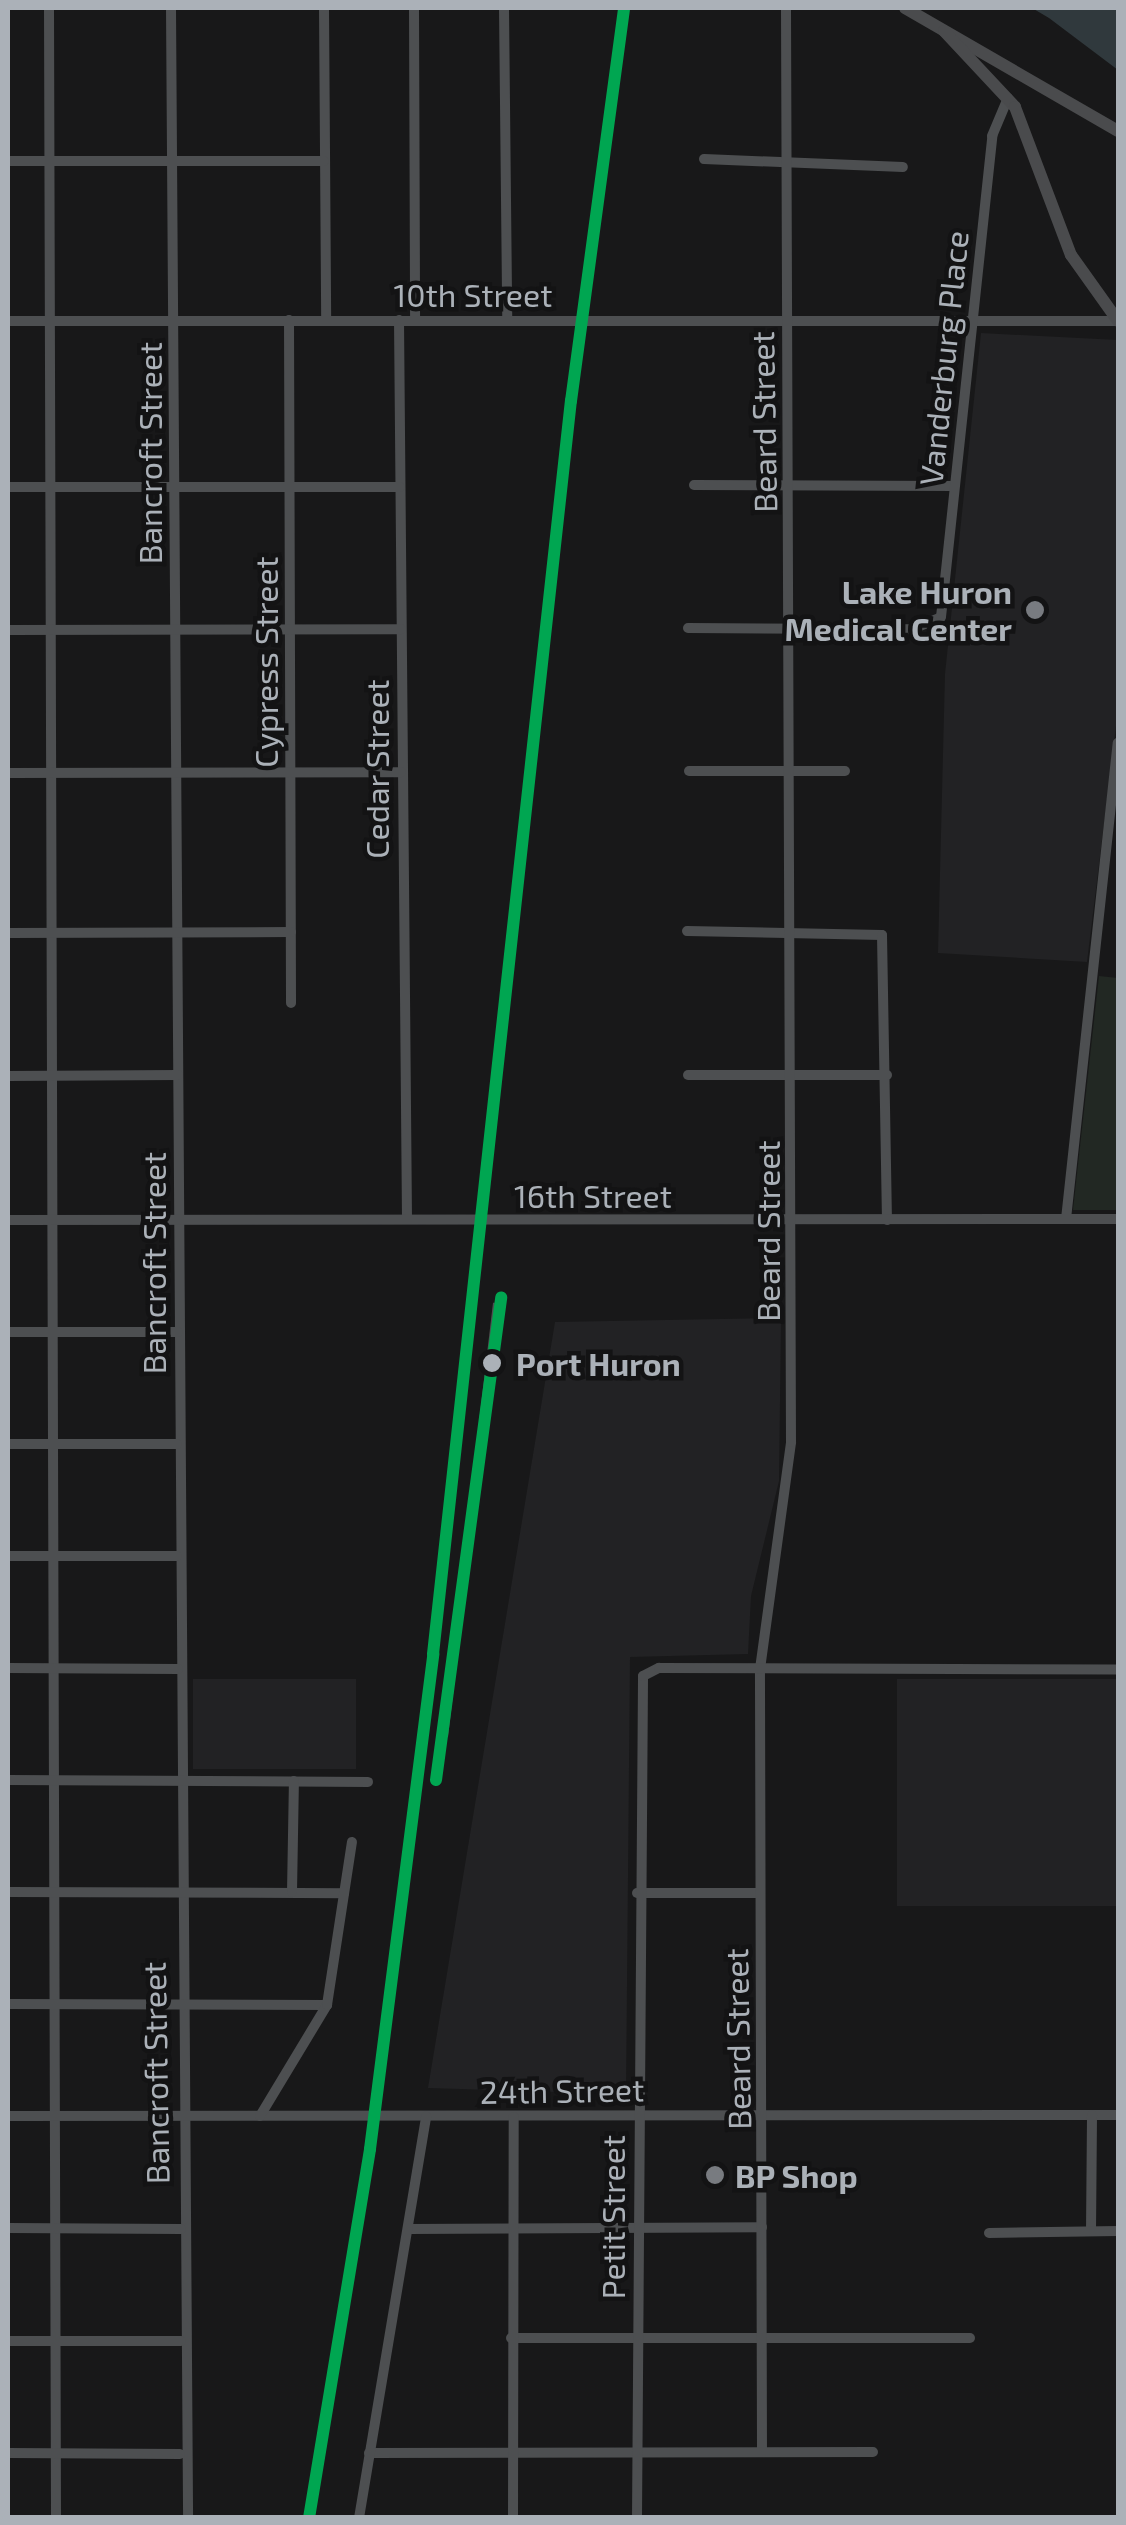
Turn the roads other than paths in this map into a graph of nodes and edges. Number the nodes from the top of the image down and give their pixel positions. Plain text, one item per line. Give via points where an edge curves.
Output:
1 (49, 8) edge
2 (171, 8) edge
3 (324, 8) edge
4 (414, 8) edge
5 (504, 8) edge
6 (786, 8) edge
7 (904, 8) edge
8 (944, 30) junction
9 (1035, 81) junction
10 (1006, 95) junction
11 (1118, 131) edge
12 (704, 159) dead end
13 (786, 159) junction
14 (8, 160) edge
15 (50, 160) junction
16 (172, 160) junction
17 (324, 161) junction
18 (903, 166) dead end
19 (174, 320) junction
20 (288, 320) junction
21 (326, 320) junction
22 (399, 320) junction
23 (415, 320) junction
24 (507, 320) junction
25 (787, 320) junction
26 (8, 321) edge
27 (51, 321) junction
28 (1118, 321) edge
29 (972, 322) junction
30 (694, 485) dead end
31 (789, 486) junction
32 (954, 486) junction
33 (8, 487) edge
34 (52, 487) junction
35 (175, 487) junction
36 (290, 487) junction
37 (400, 487) junction
38 (688, 628) dead end
39 (401, 629) junction
40 (790, 629) junction
41 (8, 630) edge
42 (53, 630) junction
43 (175, 630) junction
44 (290, 630) junction
45 (1118, 744) edge
46 (689, 770) dead end
47 (790, 771) junction
48 (845, 771) dead end
49 (54, 772) junction
50 (176, 772) junction
51 (401, 772) junction
52 (1117, 772) edge
53 (8, 773) edge
54 (290, 773) junction
55 (688, 931) dead end
56 (176, 932) junction
57 (291, 932) junction
58 (790, 932) junction
59 (8, 933) edge
60 (54, 933) junction
61 (292, 1004) dead end
62 (791, 1074) junction
63 (178, 1075) junction
64 (688, 1075) dead end
65 (887, 1075) junction
66 (8, 1076) edge
67 (54, 1076) junction
68 (407, 1219) junction
69 (792, 1219) junction
70 (8, 1220) edge
71 (54, 1220) junction
72 (178, 1220) junction
73 (887, 1220) junction
74 (1066, 1220) junction
75 (1118, 1220) edge
76 (8, 1332) edge
77 (54, 1332) junction
78 (178, 1332) junction
79 (8, 1444) edge
80 (56, 1444) junction
81 (178, 1444) junction
82 (8, 1556) edge
83 (56, 1556) junction
84 (178, 1556) junction
85 (8, 1668) edge
86 (56, 1668) junction
87 (178, 1669) junction
88 (760, 1669) junction
89 (1118, 1670) edge
90 (8, 1780) edge
91 (58, 1780) junction
92 (178, 1780) junction
93 (294, 1781) junction
94 (368, 1782) dead end
95 (352, 1842) dead end
96 (8, 1892) edge
97 (58, 1892) junction
98 (178, 1892) junction
99 (292, 1892) junction
100 (344, 1893) junction
101 (637, 1893) junction
102 (760, 1893) junction
103 (8, 2004) edge
104 (58, 2004) junction
105 (178, 2004) junction
106 (327, 2005) junction
107 (637, 2112) junction
108 (760, 2113) junction
109 (8, 2116) edge
110 (60, 2116) junction
111 (178, 2116) junction
112 (260, 2116) junction
113 (1092, 2116) junction
114 (1118, 2116) edge
115 (426, 2117) junction
116 (514, 2117) junction
117 (637, 2226) junction
118 (762, 2227) junction
119 (8, 2228) edge
120 (58, 2228) junction
121 (180, 2228) junction
122 (409, 2229) junction
123 (511, 2230) junction
124 (1091, 2231) junction
125 (1118, 2232) edge
126 (989, 2233) dead end
127 (511, 2338) junction
128 (761, 2338) junction
129 (970, 2338) dead end
130 (638, 2339) junction
131 (8, 2340) edge
132 (57, 2341) junction
133 (181, 2341) junction
134 (512, 2452) junction
135 (638, 2452) junction
136 (762, 2452) junction
137 (873, 2452) dead end
138 (8, 2453) edge
139 (58, 2453) junction
140 (370, 2453) junction
141 (180, 2454) junction
142 (56, 2518) edge
143 (188, 2518) edge
144 (359, 2518) edge
145 (513, 2518) edge
146 (637, 2518) edge

1 - 15 street
2 - 16 street, Bancroft Street
3 - 17 street
4 - 23 street
5 - 24 street
6 - 13 street, Beard Street
7 - 8 main road
8 - 9 main road
8 - 10 main road
9 - 10 main road
9 - 11 main road
10 - 28 main road via 1070,255
10 - 29 street, Vanderburg Place via 994,123
12 - 13 street
13 - 18 street
13 - 25 street, Beard Street
14 - 15 street
15 - 16 street
15 - 27 street
16 - 17 street
16 - 19 street, Bancroft Street
17 - 21 street
19 - 20 street, 10th Street
19 - 27 street, 10th Street
19 - 35 street, Bancroft Street
20 - 21 street, 10th Street
20 - 36 street, Cypress Street
21 - 22 street, 10th Street
22 - 23 street, 10th Street
22 - 37 street, Cedar Street
23 - 24 street, 10th Street
24 - 25 street, 10th Street
25 - 29 street, 10th Street
25 - 31 street, Beard Street
26 - 27 street, 10th Street
27 - 34 street
28 - 29 street, 10th Street
29 - 32 street, Vanderburg Place
30 - 31 street
31 - 32 street
31 - 40 street, Beard Street
32 - 40 street, Vanderburg Place via 936,625
33 - 34 street
34 - 35 street
34 - 42 street
35 - 36 street
35 - 43 street, Bancroft Street
36 - 37 street
36 - 44 street, Cypress Street
37 - 39 street, Cedar Street
38 - 40 street
39 - 44 street
39 - 51 street, Cedar Street
40 - 47 street, Beard Street
41 - 42 street
42 - 43 street
42 - 49 street
43 - 44 street
43 - 50 street, Bancroft Street
44 - 54 street, Cypress Street
45 - 52 street
46 - 47 street
47 - 48 street
47 - 58 street, Beard Street
49 - 50 street
49 - 53 street
49 - 60 street
50 - 54 street
50 - 56 street, Bancroft Street
51 - 54 street
51 - 68 street, Cedar Street
52 - 74 street
54 - 57 street, Cypress Street
55 - 58 street
56 - 57 street
56 - 60 street
56 - 63 street, Bancroft Street
57 - 61 street, Cypress Street
58 - 62 street, Beard Street
58 - 65 street via 876,932 884,940
59 - 60 street
60 - 67 street
62 - 64 street
62 - 65 street
62 - 69 street, Beard Street
63 - 67 street
63 - 72 street, Bancroft Street
65 - 73 street
66 - 67 street
67 - 71 street
68 - 69 street, 16th Street
68 - 72 street, 16th Street
69 - 73 street, 16th Street
69 - 88 street, Beard Street via 790,1481
70 - 71 street, 16th Street
71 - 72 street, 16th Street
71 - 77 street
72 - 78 street, Bancroft Street
73 - 74 street, 16th Street
74 - 75 street, 16th Street
76 - 77 street
77 - 78 street
77 - 80 street
78 - 81 street, Bancroft Street
79 - 80 street
80 - 81 street
80 - 83 street
81 - 84 street, Bancroft Street
82 - 83 street
83 - 84 street
83 - 86 street
84 - 87 street, Bancroft Street
85 - 86 street
86 - 87 street
86 - 91 street
87 - 92 street, Bancroft Street
88 - 89 street
88 - 101 street, Petit Street via 659,1668 643,1676
88 - 102 street, Beard Street
90 - 91 street
91 - 92 street
91 - 97 street
92 - 93 street
92 - 98 street, Bancroft Street
93 - 94 street
93 - 99 street
95 - 100 street
96 - 97 street
97 - 98 street
97 - 104 street
98 - 99 street
98 - 105 street, Bancroft Street
99 - 100 street
100 - 106 street
101 - 102 street
101 - 107 street, Petit Street
102 - 108 street, Beard Street
103 - 104 street
104 - 105 street
104 - 110 street
105 - 106 street
105 - 111 street, Bancroft Street
106 - 112 street
107 - 108 street, 24th Street
107 - 116 street, 24th Street
107 - 117 street, Petit Street
108 - 113 street, 24th Street
108 - 118 street, Beard Street
109 - 110 street, 24th Street
110 - 111 street, 24th Street
110 - 120 street
111 - 112 street, 24th Street
111 - 121 street, Bancroft Street
112 - 115 street, 24th Street
113 - 114 street, 24th Street
113 - 124 street
115 - 116 street, 24th Street
115 - 122 street
116 - 123 street
117 - 118 street
117 - 123 street
117 - 130 street, Petit Street
118 - 128 street, Beard Street
119 - 120 street
120 - 121 street
120 - 132 street
121 - 133 street, Bancroft Street
122 - 123 street
122 - 140 street
123 - 127 street
124 - 125 street
124 - 126 street
127 - 130 street
127 - 134 street
128 - 129 street
128 - 130 street
128 - 136 street, Beard Street
130 - 135 street, Petit Street
131 - 132 street
132 - 133 street
132 - 139 street
133 - 141 street, Bancroft Street
134 - 135 street
134 - 140 street
134 - 145 street
135 - 136 street
135 - 146 street, Petit Street
136 - 137 street
138 - 139 street
139 - 141 street
139 - 142 street
140 - 144 street
141 - 143 street, Bancroft Street

